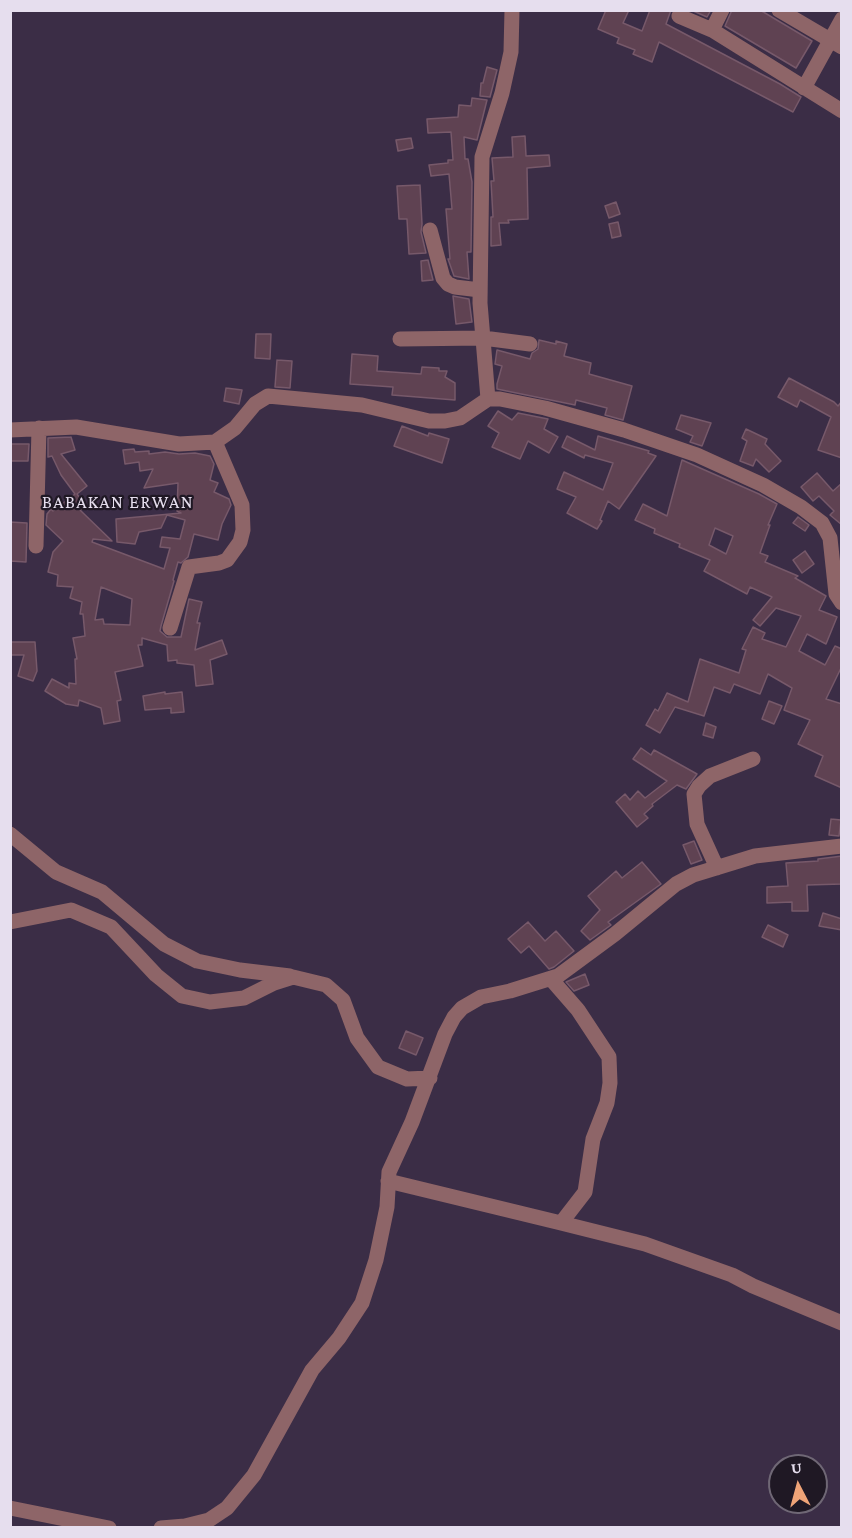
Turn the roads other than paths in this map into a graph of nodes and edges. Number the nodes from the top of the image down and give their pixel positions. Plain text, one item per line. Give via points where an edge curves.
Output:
1 (512, 10) edge
2 (722, 10) edge
3 (779, 10) edge
4 (679, 16) dead end
5 (842, 20) edge
6 (712, 30) junction
7 (836, 44) edge
8 (804, 88) junction
9 (842, 111) edge
10 (430, 230) dead end
11 (480, 290) junction
12 (483, 338) junction
13 (400, 339) dead end
14 (530, 344) dead end
15 (488, 399) junction
16 (39, 429) junction
17 (10, 430) edge
18 (215, 442) junction
19 (36, 546) dead end
20 (842, 603) edge
21 (170, 628) dead end
22 (753, 759) dead end
23 (10, 834) edge
24 (842, 846) edge
25 (717, 868) junction
26 (10, 922) edge
27 (292, 977) junction
28 (551, 979) junction
29 (430, 1077) junction
30 (388, 1181) junction
31 (561, 1223) junction
32 (842, 1323) edge
33 (10, 1508) edge
34 (185, 1526) edge
35 (109, 1527) edge
36 (161, 1527) edge

1 - 11 street via 512,52 482,157
2 - 6 street
3 - 7 street
4 - 6 street
5 - 7 street
6 - 8 street
7 - 8 street
8 - 9 street
10 - 11 street via 443,278 455,287
11 - 12 street
12 - 13 street
12 - 14 street
12 - 15 street
15 - 18 street via 460,418 429,421 362,405 268,396
15 - 20 street via 545,408 645,437 763,485 822,523 830,538 836,594
16 - 17 street
16 - 18 street via 76,427 179,444
16 - 19 street
18 - 21 street via 242,505 243,530 227,560 189,567
22 - 25 street via 710,776 694,794 697,824
23 - 27 street via 56,872 102,892 164,944 197,961
24 - 25 street via 755,856
25 - 28 street via 676,884
26 - 27 street via 71,910 111,927 156,975 182,996 210,1002 244,998
27 - 29 street via 326,986 343,1000 357,1038 378,1067 407,1079
28 - 29 street via 481,996 462,1008 445,1034
28 - 31 street via 578,1010 609,1058 610,1074 607,1103 593,1139 585,1192
29 - 30 street
30 - 31 street
30 - 34 street via 376,1260 362,1303 312,1370 254,1475 227,1508 209,1520
31 - 32 street via 655,1248 732,1275
33 - 35 street
34 - 36 street

